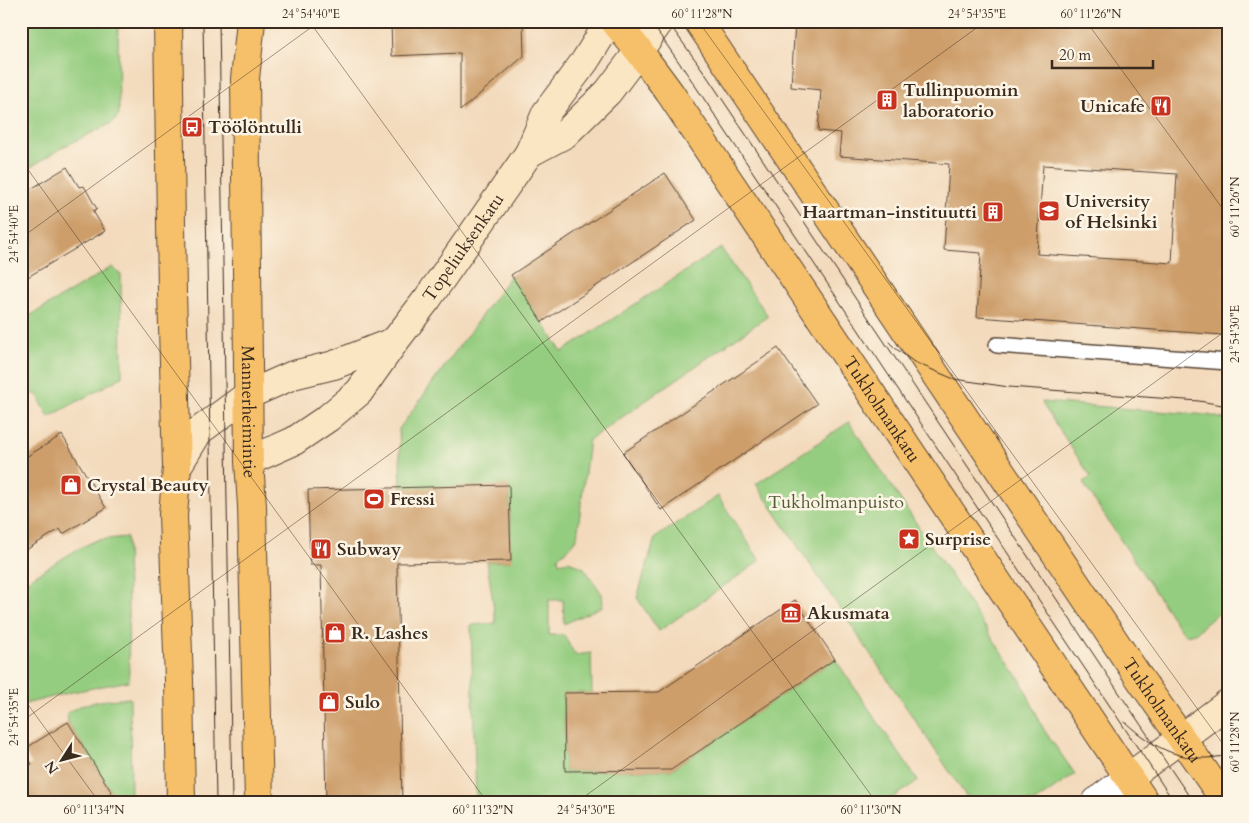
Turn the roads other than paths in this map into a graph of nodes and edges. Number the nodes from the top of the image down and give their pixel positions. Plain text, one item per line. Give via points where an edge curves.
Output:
1 (168, 21) edge
2 (251, 21) edge
3 (612, 21) edge
4 (660, 21) edge
5 (698, 21) edge
6 (640, 51) junction
7 (529, 153) junction
8 (395, 341) junction
9 (997, 345) dead end
10 (1228, 362) edge
11 (248, 396) junction
12 (249, 461) junction
13 (177, 466) junction
14 (1228, 703) edge
15 (1182, 738) junction
16 (1129, 777) junction
17 (1226, 801) edge
18 (181, 802) edge
19 (259, 802) edge
20 (1096, 802) edge
21 (1144, 802) edge

1 - 13 main road
2 - 11 main road, Mannerheimintie via 245,79
3 - 6 main road, Tukholmankatu
3 - 7 main road, Topeliuksenkatu via 546,113
4 - 6 main road, Topeliuksenkatu
5 - 15 main road, Tukholmankatu via 1046,541
6 - 7 main road, Topeliuksenkatu via 608,92 565,134
6 - 16 main road, Tukholmankatu
7 - 8 main road, Topeliuksenkatu
8 - 11 main road via 334,365 293,375
8 - 12 main road, Topeliuksenkatu via 360,392 294,440
9 - 10 lane
11 - 12 main road, Mannerheimintie
11 - 13 main road via 199,431
12 - 19 main road, Mannerheimintie
13 - 18 main road via 173,515
14 - 15 main road
15 - 16 main road
15 - 17 main road, Tukholmankatu
16 - 20 street
16 - 21 main road, Tukholmankatu

